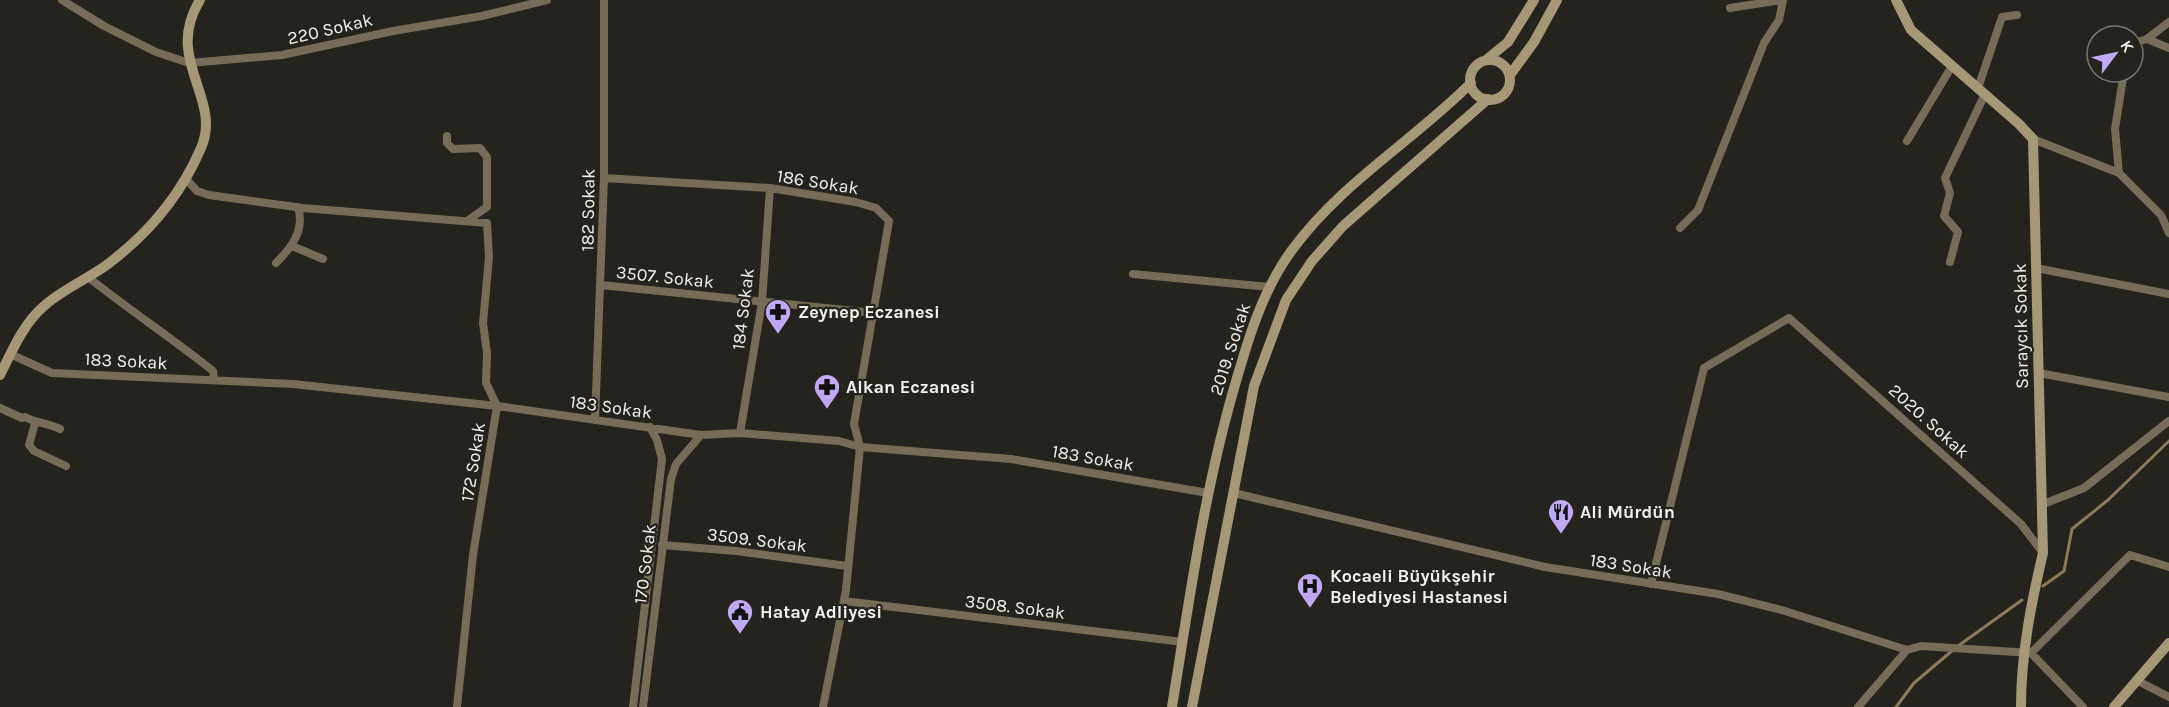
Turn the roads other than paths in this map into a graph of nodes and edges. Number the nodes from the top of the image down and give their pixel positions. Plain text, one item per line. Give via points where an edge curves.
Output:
1 (62, 0) edge
2 (200, 0) edge
3 (547, 0) edge
4 (604, 0) edge
5 (1534, 0) edge
6 (1557, 0) edge
7 (1782, 0) edge
8 (1896, 0) edge
9 (1730, 8) dead end
10 (2017, 15) dead end
11 (2169, 22) edge
12 (2147, 39) joint
13 (2169, 48) edge
14 (1486, 60) junction
15 (189, 63) junction
16 (1952, 66) junction
17 (1510, 75) junction
18 (1471, 83) junction
19 (2122, 84) edge
20 (1981, 91) junction
21 (1488, 99) junction
22 (447, 136) dead end
23 (2033, 139) junction
24 (1907, 141) dead end
25 (2119, 173) junction
26 (604, 178) junction
27 (187, 180) junction
28 (770, 189) junction
29 (298, 207) junction
30 (465, 221) junction
31 (1680, 228) dead end
32 (2169, 233) edge
33 (292, 246) junction
34 (323, 260) dead end
35 (276, 262) dead end
36 (1950, 262) dead end
37 (2036, 268) junction
38 (1133, 274) dead end
39 (88, 277) junction
40 (601, 285) junction
41 (1269, 287) junction
42 (2169, 294) edge
43 (762, 302) junction
44 (874, 313) junction
45 (10, 354) junction
46 (2039, 373) junction
47 (0, 375) edge
48 (214, 380) junction
49 (2169, 397) edge
50 (497, 406) junction
51 (0, 408) edge
52 (595, 420) junction
53 (2169, 421) edge
54 (35, 423) junction
55 (650, 428) junction
56 (60, 429) dead end
57 (740, 433) junction
58 (701, 435) junction
59 (860, 447) junction
60 (66, 466) dead end
61 (1208, 493) junction
62 (1234, 493) junction
63 (2041, 505) junction
64 (663, 546) junction
65 (2043, 552) junction
66 (847, 566) junction
67 (2169, 567) edge
68 (1651, 584) junction
69 (844, 601) junction
70 (1183, 642) junction
71 (2169, 643) edge
72 (1907, 650) junction
73 (2027, 654) junction
74 (2136, 680) junction
75 (2169, 697) edge
76 (457, 707) edge
77 (633, 707) edge
78 (643, 707) edge
79 (823, 707) edge
80 (1172, 707) edge
81 (1192, 707) edge
82 (1858, 707) edge
83 (2021, 707) edge
84 (2083, 707) edge
85 (2114, 707) edge

1 - 15 street via 156,52
2 - 15 street via 187,31
3 - 15 street, 220 Sokak via 282,55
4 - 26 street, 182 Sokak
5 - 14 street, 2019. Sokak via 1508,42
6 - 17 street, 2019. Sokak
7 - 9 street
7 - 31 street via 1779,20 1764,43 1698,210
8 - 16 street via 1911,30
10 - 20 street via 2001,17
11 - 12 street
12 - 13 street
14 - 17 street via 1498,61
14 - 18 street, 2019. Sokak via 1476,66
15 - 27 street via 205,111 203,144
16 - 20 street
16 - 24 street
17 - 21 street, 2019. Sokak via 1505,93
18 - 21 street via 1476,94
18 - 41 street, 2019. Sokak via 1336,199 1293,248
19 - 25 street via 2115,129
20 - 23 street
20 - 36 street via 1945,178 1950,193 1944,216 1958,232
21 - 62 street, 2019. Sokak via 1343,226 1312,261 1286,300 1254,386
22 - 30 street via 453,149 480,148 487,157 487,207
23 - 25 street
23 - 37 street, Saraycık Sokak
25 - 32 street via 2161,215
26 - 28 street, 186 Sokak
26 - 40 street, 182 Sokak
27 - 29 street via 197,191 209,195
27 - 39 street via 139,239
28 - 43 street, 184 Sokak
28 - 44 street, 186 Sokak via 856,202 876,208 889,221
29 - 30 street
29 - 33 street via 301,218
30 - 50 street, 172 Sokak via 487,223 489,257 483,324 486,382
33 - 34 street
33 - 35 street
37 - 42 street
37 - 46 street, Saraycık Sokak
38 - 41 street
39 - 45 street via 44,306
39 - 48 street via 213,371
40 - 43 street, 3507. Sokak
40 - 52 street, 182 Sokak
41 - 61 street, 2019. Sokak via 1241,364
43 - 44 street, 3507. Sokak
43 - 57 street, 184 Sokak
44 - 59 street, 186 Sokak via 854,424
45 - 47 street
45 - 48 street, 183 Sokak via 52,373
46 - 49 street
46 - 63 street, Saraycık Sokak
48 - 50 street, 183 Sokak via 293,384
50 - 52 street, 183 Sokak
50 - 76 street, 172 Sokak via 473,555
51 - 54 street
52 - 55 street, 183 Sokak
53 - 63 street via 2085,489
54 - 56 street via 45,422
54 - 60 street via 29,445
55 - 58 street, 183 Sokak
55 - 77 street, 170 Sokak via 662,459
57 - 58 street, 183 Sokak
57 - 59 street, 183 Sokak via 839,441
58 - 64 street, 170 Sokak via 676,464
59 - 61 street, 183 Sokak via 1011,459
59 - 66 street, 186 Sokak
61 - 70 street, 2019. Sokak
62 - 68 street, 183 Sokak via 1545,567
62 - 81 street, 2019. Sokak
63 - 65 street, Saraycık Sokak
64 - 66 street, 3509. Sokak
64 - 78 street, 170 Sokak
65 - 68 street, 2020. Sokak via 2021,524 1789,318 1704,368
65 - 73 street, Saraycık Sokak
66 - 69 street, 186 Sokak
67 - 73 street via 2130,555
68 - 72 street, 183 Sokak via 1718,594
69 - 70 street, 3508. Sokak
69 - 79 street, 186 Sokak
70 - 80 street, 2019. Sokak
71 - 74 street
72 - 73 street, 183 Sokak via 1920,646
72 - 82 street
73 - 83 street, Saraycık Sokak
73 - 84 street
74 - 75 street
74 - 85 street

